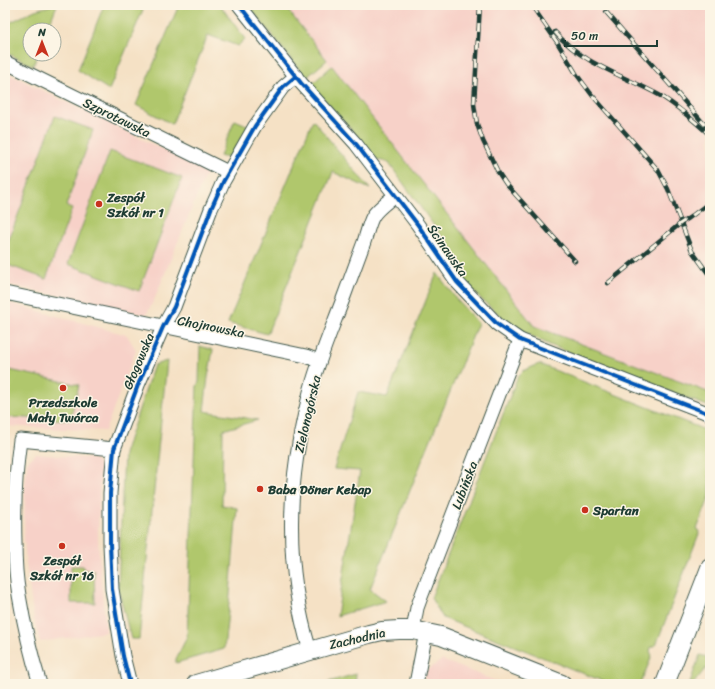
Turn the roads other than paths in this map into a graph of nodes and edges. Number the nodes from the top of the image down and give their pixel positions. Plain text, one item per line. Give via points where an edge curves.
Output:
1 (240, 5) edge
2 (5, 62) edge
3 (296, 76) junction
4 (228, 172) junction
5 (395, 195) junction
6 (5, 293) edge
7 (163, 327) junction
8 (520, 340) junction
9 (320, 361) junction
10 (710, 414) edge
11 (114, 449) junction
12 (710, 568) edge
13 (419, 631) junction
14 (310, 651) junction
15 (40, 684) edge
16 (130, 684) edge
17 (196, 684) edge
18 (416, 684) edge
19 (562, 684) edge
20 (665, 684) edge

1 - 3 street, Ścinawska
2 - 4 street, Szprotawska
3 - 4 street, Głogowska via 283,87 270,104
3 - 5 street, Ścinawska via 356,144
4 - 7 street, Głogowska via 211,209 174,307
5 - 8 street, Ścinawska via 457,282 497,324
5 - 9 street, Zielonogórska via 374,215
6 - 7 street, Chojnowska
7 - 9 street, Chojnowska
7 - 11 street, Głogowska
8 - 10 street, Ścinawska
8 - 13 street, Lubińska via 417,608
9 - 14 street, Zielonogórska via 299,438 291,513 298,606
11 - 15 street via 20,440 14,504 18,594
11 - 16 street, Głogowska via 110,493 112,589
12 - 20 street
13 - 14 street, Zachodnia via 382,631
13 - 18 street, Lubińska
13 - 19 street, Zachodnia via 441,636
14 - 17 street, Zachodnia

